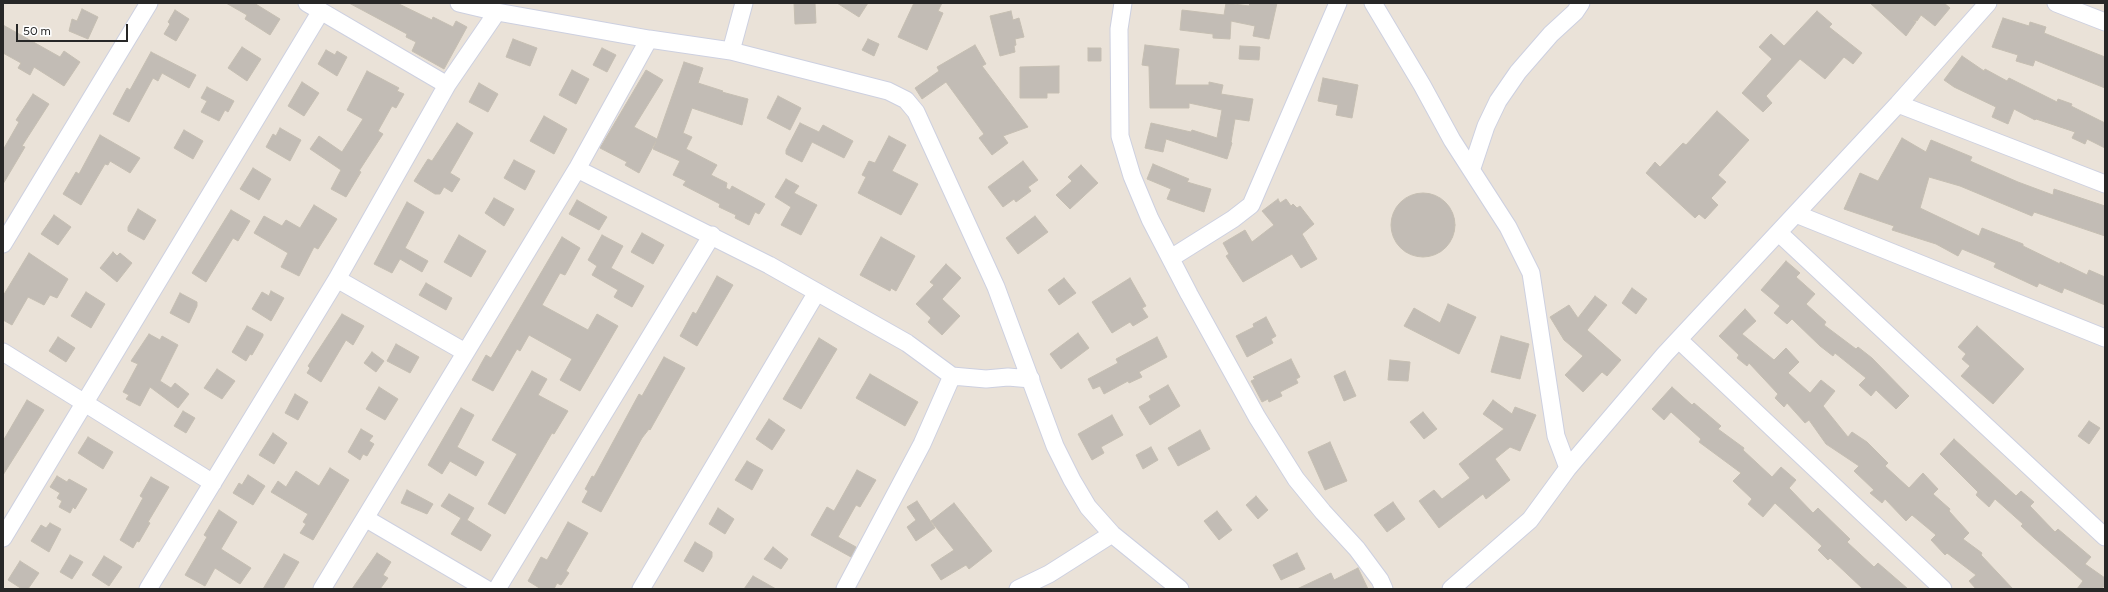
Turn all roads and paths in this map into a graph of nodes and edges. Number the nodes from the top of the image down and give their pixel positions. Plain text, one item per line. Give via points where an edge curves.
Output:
1 (150, 3) edge
2 (460, 3) edge
3 (744, 3) edge
4 (1123, 3) edge
5 (1338, 3) edge
6 (1372, 3) edge
7 (1580, 3) edge
8 (1988, 3) edge
9 (2056, 3) edge
10 (314, 7) edge
11 (497, 12) junction
12 (2105, 22) edge
13 (649, 39) junction
14 (731, 52) junction
15 (447, 85) junction
16 (1898, 104) junction
17 (1472, 168) junction
18 (577, 169) junction
19 (2105, 184) edge
20 (1796, 214) junction
21 (1779, 233) junction
22 (712, 235) junction
23 (3, 244) edge
24 (1170, 258) junction
25 (337, 279) junction
26 (818, 292) junction
27 (2105, 338) edge
28 (1679, 340) junction
29 (3, 352) edge
30 (465, 352) junction
31 (952, 376) junction
32 (1031, 379) junction
33 (84, 402) junction
34 (1568, 468) junction
35 (213, 483) junction
36 (365, 518) junction
37 (1112, 534) junction
38 (2105, 537) edge
39 (3, 538) edge
40 (148, 589) edge
41 (322, 589) edge
42 (486, 589) edge
43 (497, 589) edge
44 (641, 589) edge
45 (846, 589) edge
46 (1018, 589) edge
47 (1180, 589) edge
48 (1384, 589) edge
49 (1451, 589) edge
50 (1943, 589) edge

1 - 23 street
2 - 11 street
3 - 14 street
4 - 24 street via 1119,29 1120,136 1132,176
5 - 24 street via 1250,205 1234,219
6 - 17 street via 1452,140
7 - 17 street via 1575,12 1551,34 1518,72 1498,101 1486,126
8 - 16 street
9 - 12 street
10 - 15 street
10 - 33 street
11 - 13 street
11 - 15 street
13 - 14 street
13 - 18 street
14 - 32 street via 888,91 906,100 916,112 996,287
15 - 25 street
16 - 19 street
16 - 20 street
17 - 34 street via 1508,227 1531,273 1556,436
18 - 22 street
18 - 30 street
20 - 21 street
20 - 27 street
21 - 28 street
21 - 38 street
22 - 26 street
22 - 43 street
24 - 48 street via 1257,417 1296,479 1357,549
25 - 30 street
25 - 35 street
26 - 31 street via 907,343
26 - 44 street
28 - 34 street
28 - 50 street
29 - 33 street
30 - 36 street
31 - 32 street
31 - 45 street via 922,444
32 - 37 street via 1055,446 1072,480 1088,507
33 - 35 street
33 - 39 street
34 - 49 street via 1530,520
35 - 40 street
36 - 41 street
36 - 42 street
37 - 46 street via 1049,574
37 - 47 street

